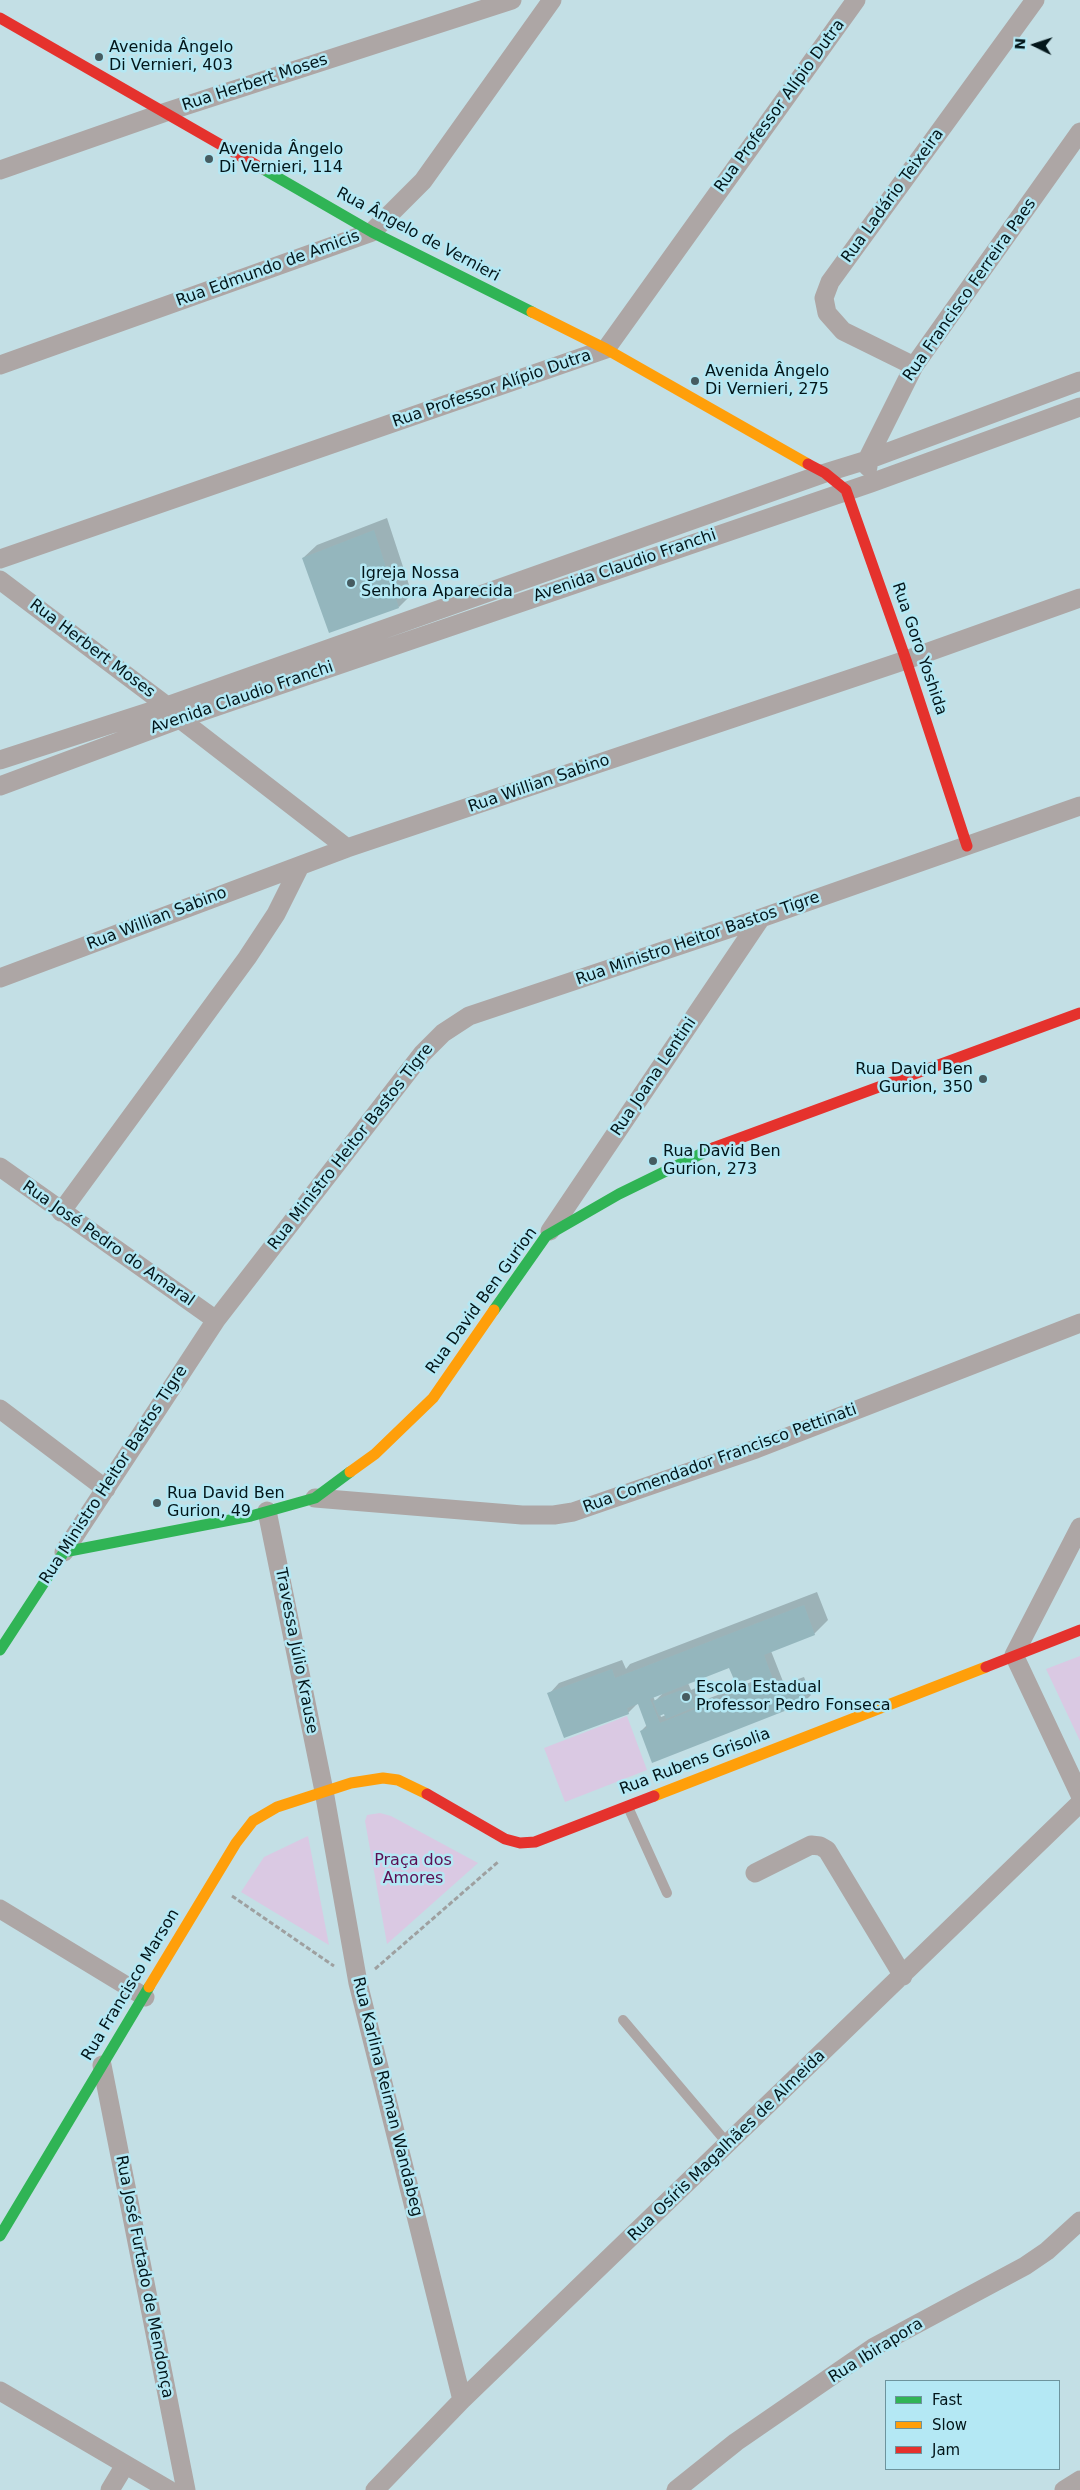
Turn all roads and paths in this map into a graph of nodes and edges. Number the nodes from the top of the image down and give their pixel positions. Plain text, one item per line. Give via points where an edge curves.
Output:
1 (512, 0) edge
2 (552, 0) edge
3 (856, 0) edge
4 (1035, 0) edge
5 (0, 18) edge
6 (163, 113) junction
7 (1080, 132) edge
8 (0, 170) edge
9 (372, 232) junction
10 (606, 349) junction
11 (0, 365) edge
12 (914, 366) junction
13 (1080, 381) edge
14 (1080, 407) edge
15 (867, 460) junction
16 (825, 472) junction
17 (871, 483) junction
18 (846, 490) junction
19 (0, 559) edge
20 (0, 580) edge
21 (1080, 598) edge
22 (906, 660) junction
23 (173, 712) junction
24 (0, 760) edge
25 (0, 786) edge
26 (1080, 806) edge
27 (967, 846) junction
28 (347, 848) junction
29 (300, 866) junction
30 (761, 918) junction
31 (0, 978) edge
32 (1080, 1014) edge
33 (0, 1167) edge
34 (61, 1212) junction
35 (546, 1236) junction
36 (216, 1320) junction
37 (1080, 1323) edge
38 (0, 1409) edge
39 (106, 1489) junction
40 (315, 1498) junction
41 (267, 1511) junction
42 (1080, 1527) edge
43 (64, 1552) junction
44 (1080, 1630) edge
45 (1, 1645) edge
46 (1014, 1655) junction
47 (324, 1791) junction
48 (1080, 1795) edge
49 (1080, 1804) edge
50 (628, 1805) junction
51 (520, 1843) junction
52 (754, 1873) dead end
53 (211, 1882) junction
54 (666, 1893) dead end
55 (0, 1909) edge
56 (903, 1976) junction
57 (358, 1983) junction
58 (145, 1997) junction
59 (623, 2020) dead end
60 (102, 2065) junction
61 (728, 2144) junction
62 (1080, 2221) edge
63 (0, 2236) edge
64 (0, 2391) edge
65 (462, 2400) junction
66 (126, 2464) junction
67 (1080, 2480) edge
68 (110, 2490) edge
69 (169, 2490) edge
70 (186, 2490) edge
71 (375, 2490) edge
72 (676, 2490) edge
73 (1064, 2490) edge

1 - 6 street, Rua Herbert Moses
2 - 9 street, Rua Edmundo de Amicis via 423,181
3 - 10 street, Rua Professor Alípio Dutra
4 - 12 street, Rua Ladário Teixeira via 830,282 824,298 827,313 843,331
5 - 6 street, Rua Ângelo de Vernieri
6 - 8 street, Rua Herbert Moses
6 - 9 street, Rua Ângelo de Vernieri
7 - 12 street, Rua Francisco Ferreira Paes
9 - 10 street, Rua Ângelo de Vernieri
9 - 11 street, Rua Edmundo de Amicis
10 - 16 street, Rua Ângelo de Vernieri
10 - 19 street, Rua Professor Alípio Dutra
12 - 15 street, Rua Francisco Ferreira Paes
13 - 15 street, Avenida Claudio Franchi
14 - 17 street, Avenida Claudio Franchi
15 - 16 street, Avenida Claudio Franchi
15 - 17 street
16 - 18 street, Rua Goro Yoshida
16 - 23 street, Avenida Claudio Franchi
17 - 18 street, Avenida Claudio Franchi
18 - 22 street, Rua Goro Yoshida
18 - 23 street, Avenida Claudio Franchi
20 - 23 street, Rua Herbert Moses
21 - 22 street, Rua Willian Sabino
22 - 27 street, Rua Goro Yoshida
22 - 28 street, Rua Willian Sabino
23 - 24 street, Avenida Claudio Franchi
23 - 25 street, Avenida Claudio Franchi
23 - 28 street, Rua Herbert Moses
26 - 27 street, Rua Ministro Heitor Bastos Tigre
27 - 30 street, Rua Ministro Heitor Bastos Tigre
28 - 29 street, Rua Willian Sabino
29 - 31 street, Rua Willian Sabino
29 - 34 street via 276,914 247,958
30 - 35 street, Rua Joana Lentini
30 - 36 street, Rua Ministro Heitor Bastos Tigre via 469,1016 443,1033 422,1054
32 - 35 street, Rua David Ben Gurion via 710,1149 619,1194
33 - 34 street, Rua José Pedro do Amaral
34 - 36 street, Rua José Pedro do Amaral
35 - 40 street, Rua David Ben Gurion via 433,1398 375,1454
36 - 39 street, Rua Ministro Heitor Bastos Tigre
37 - 40 street, Rua Comendador Francisco Pettinati via 756,1449 573,1512 522,1515
38 - 39 street
39 - 43 street, Rua Ministro Heitor Bastos Tigre
40 - 41 street, Rua David Ben Gurion
41 - 43 street, Rua David Ben Gurion
41 - 47 street, Travessa Júlio Krause
42 - 46 street
43 - 45 street, Rua Ministro Heitor Bastos Tigre
44 - 46 street, Rua Rubens Grisolia
46 - 48 street
46 - 50 street, Rua Rubens Grisolia
47 - 51 street via 383,1778 398,1780 505,1839
47 - 53 street, Rua Francisco Marson via 277,1807 253,1821
47 - 57 street, Rua Karlina Reiman Wandabeg
49 - 56 street, Rua Osíris Magalhães de Almeida
50 - 51 street, Rua Rubens Grisolia via 535,1842
50 - 54 lane
51 - 57 path
52 - 56 street via 811,1845 827,1850
53 - 57 path
53 - 58 street, Rua Francisco Marson
55 - 58 street
56 - 61 street, Rua Osíris Magalhães de Almeida
57 - 65 street, Rua Karlina Reiman Wandabeg
58 - 60 street, Rua Francisco Marson
59 - 61 lane
60 - 63 street, Rua Francisco Marson
60 - 70 street, Rua José Furtado de Mendonça
61 - 65 street, Rua Osíris Magalhães de Almeida
62 - 72 street, Rua Ibirapora via 1047,2252 1025,2266 874,2347 736,2442
64 - 66 street
65 - 71 street, Rua Osíris Magalhães de Almeida
66 - 68 street
66 - 69 street
67 - 73 street

